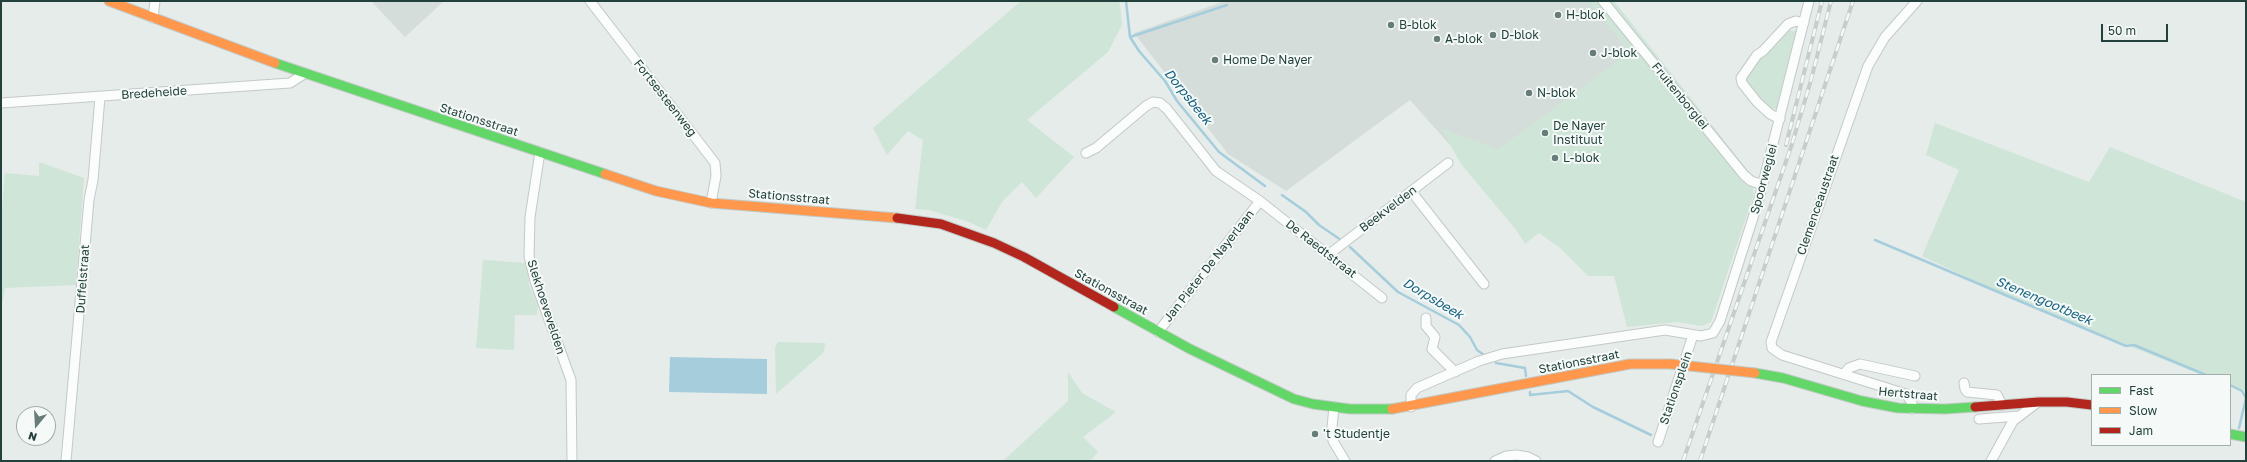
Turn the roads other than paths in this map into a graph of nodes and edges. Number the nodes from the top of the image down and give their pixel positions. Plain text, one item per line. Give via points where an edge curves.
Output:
1 (109, 1) edge
2 (155, 1) edge
3 (590, 1) edge
4 (1603, 1) edge
5 (1809, 1) edge
6 (1917, 1) edge
7 (153, 18) junction
8 (1804, 23) junction
9 (304, 74) junction
10 (100, 97) junction
11 (1, 103) edge
12 (1780, 119) junction
13 (540, 152) junction
14 (1086, 153) dead end
15 (1448, 163) dead end
16 (1763, 185) junction
17 (1411, 192) junction
18 (1260, 201) junction
19 (711, 203) junction
20 (1328, 255) junction
21 (1484, 284) dead end
22 (1382, 298) dead end
23 (1426, 318) dead end
24 (1158, 332) junction
25 (1693, 335) junction
26 (1455, 372) junction
27 (1755, 373) joint
28 (1844, 374) junction
29 (1915, 376) dead end
30 (1964, 383) dead end
31 (2039, 402) junction
32 (2002, 405) junction
33 (2091, 405) edge
34 (1411, 407) junction
35 (1334, 408) junction
36 (1912, 409) junction
37 (2019, 416) junction
38 (1979, 419) dead end
39 (2231, 434) edge
40 (2246, 437) edge
41 (1658, 442) dead end
42 (66, 461) edge
43 (572, 461) edge
44 (1345, 461) edge
45 (1495, 461) edge
46 (1536, 461) edge
47 (1991, 461) edge

1 - 7 street, Stationsstraat
2 - 7 street
3 - 19 street, Fortsesteenweg via 715,163 716,176
4 - 16 street, Fruitenborglei via 1744,175 1751,181
5 - 8 street, Spoorweglei
6 - 28 street, Clemenceaustraat via 1885,37 1868,66 1771,342 1772,348 1782,355
7 - 9 street, Stationsstraat
8 - 12 street, Spoorweglei
8 - 12 street via 1796,21 1788,24 1757,55 1741,78 1757,102
9 - 10 street, Bredeheide via 290,83
9 - 13 street, Stationsstraat
10 - 11 street, Bredeheide
10 - 42 street, Duffelstraat
12 - 16 street, Spoorweglei
13 - 19 street, Stationsstraat via 656,191
13 - 43 street, Slekhoevevelden via 530,216 529,256 535,281 571,380
14 - 18 street, De Raedtstraat via 1096,148 1146,106 1153,102 1160,103 1216,171
15 - 17 street, Beekvelden
16 - 25 street, Spoorweglei via 1717,328 1707,336
17 - 20 street, Beekvelden
17 - 21 street
18 - 20 street, De Raedtstraat
18 - 24 street, Jan Pieter De Nayerlaan
19 - 24 street, Stationsstraat via 910,219 941,224 1018,254
20 - 22 street, De Raedtstraat
23 - 26 street via 1426,326 1435,337 1432,349
24 - 35 street, Stationsstraat via 1294,399
25 - 26 street, Stationsstraat via 1665,330 1502,354 1478,361
25 - 41 street, Stationsplein
26 - 34 street, Stationsstraat via 1412,392
27 - 34 street, Stationsstraat, bridge via 1671,364 1630,364
27 - 36 street, Hertstraat via 1881,405
28 - 29 street via 1849,368 1860,364
28 - 36 street, Clemenceaustraat via 1906,394 1912,403
30 - 32 street via 1967,392 1997,395
31 - 32 street, Hertstraat
31 - 33 street, Hertstraat
31 - 37 street
32 - 36 street, Hertstraat
34 - 35 street, Stationsstraat via 1381,410
35 - 44 street via 1334,441
37 - 38 street
37 - 47 street via 2007,430
39 - 40 street
45 - 46 street via 1517,455

